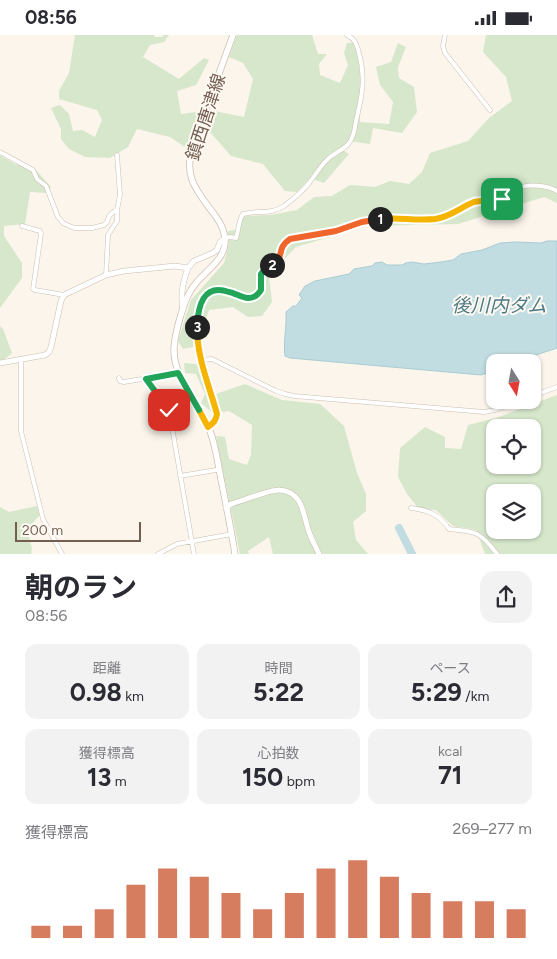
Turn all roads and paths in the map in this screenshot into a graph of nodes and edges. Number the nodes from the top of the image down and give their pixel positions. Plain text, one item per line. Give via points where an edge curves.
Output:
1 (233, 35) edge
2 (347, 35) edge
3 (445, 35) edge
4 (490, 110) dead end
5 (0, 152) edge
6 (117, 155) dead end
7 (557, 191) edge
8 (118, 210) junction
9 (22, 226) dead end
10 (225, 238) junction
11 (188, 268) junction
12 (106, 275) junction
13 (64, 295) junction
14 (183, 311) junction
15 (21, 359) junction
16 (201, 360) junction
17 (0, 363) edge
18 (178, 373) junction
19 (119, 378) dead end
20 (146, 379) junction
21 (557, 387) edge
22 (541, 393) edge
23 (498, 409) edge
24 (208, 427) junction
25 (216, 470) dead end
26 (180, 476) junction
27 (226, 508) junction
28 (411, 509) dead end
29 (232, 534) junction
30 (192, 541) junction
31 (62, 554) edge
32 (158, 554) edge
33 (194, 554) edge
34 (235, 554) edge
35 (319, 554) edge
36 (497, 554) edge

1 - 10 main road, 鎮西唐津線 via 189,164 196,189 219,221
2 - 10 street via 357,45 364,78 350,142 329,157 287,205 269,212 243,214 236,238
3 - 4 street via 445,53
5 - 8 street via 33,170 37,179 46,186 63,223 92,228 104,225
6 - 8 street
7 - 16 street via 525,185 510,196 473,203 436,219 373,219 336,231 290,239 281,248 277,263 263,271 261,290 255,296 248,298 218,289 204,296 197,335
8 - 12 street via 118,221 108,235
9 - 13 street via 41,234 33,289
10 - 11 street via 213,253 194,261
10 - 14 main road via 222,254 191,289
11 - 12 street via 175,266
11 - 14 street via 183,283
12 - 13 street
13 - 15 street via 49,352
14 - 18 main road via 174,347
15 - 17 street
15 - 31 street via 21,431 43,519
16 - 23 street via 212,359 285,394 469,411
16 - 24 street via 217,414
18 - 20 street
18 - 24 main road
19 - 20 street via 124,382
20 - 26 street via 169,410
21 - 22 street
24 - 27 main road
25 - 26 street
26 - 30 street
27 - 29 main road
27 - 35 street via 272,491 290,493 299,499 303,507
28 - 36 street via 435,514 449,529 472,531 491,545
29 - 30 street
29 - 34 main road
30 - 32 street via 177,544
30 - 33 street

